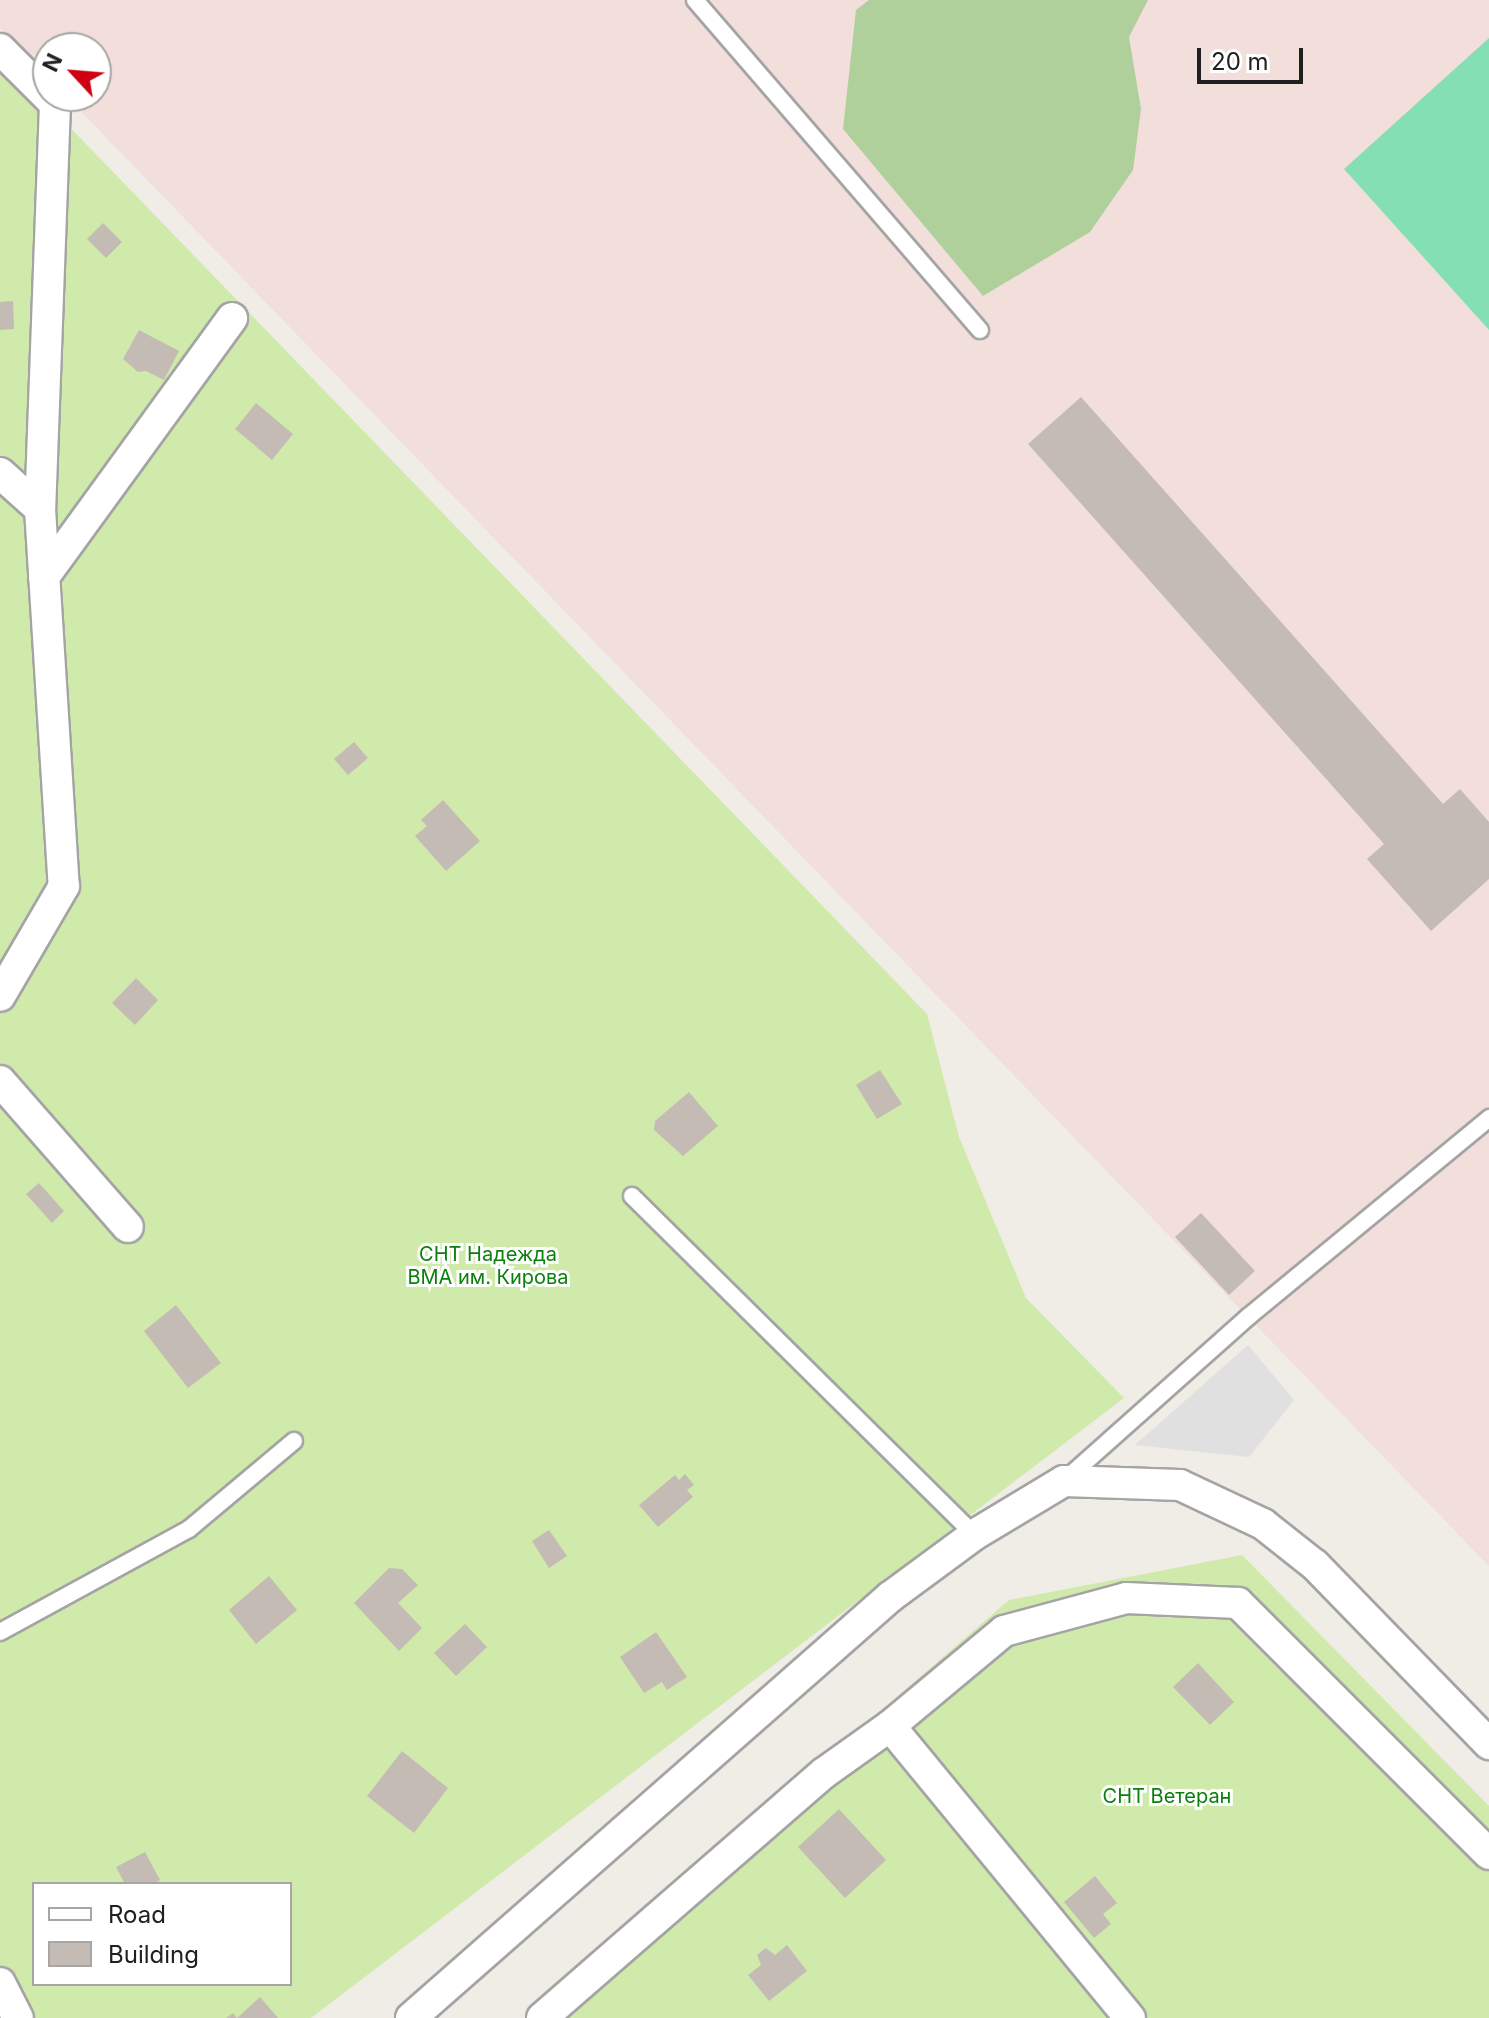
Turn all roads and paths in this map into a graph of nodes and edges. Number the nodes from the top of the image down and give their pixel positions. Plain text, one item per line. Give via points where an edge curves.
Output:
1 (695, 0) edge
2 (0, 49) edge
3 (232, 318) dead end
4 (980, 330) dead end
5 (0, 473) edge
6 (40, 509) junction
7 (44, 577) junction
8 (0, 996) edge
9 (0, 1081) edge
10 (1489, 1118) edge
11 (632, 1196) dead end
12 (128, 1227) dead end
13 (294, 1441) dead end
14 (1064, 1481) junction
15 (974, 1535) junction
16 (0, 1632) edge
17 (890, 1726) junction
18 (1489, 1744) edge
19 (1489, 1854) edge
20 (0, 1983) edge
21 (18, 2018) edge
22 (411, 2018) edge
23 (542, 2018) edge
24 (1130, 2018) edge

1 - 4 lane
2 - 6 street via 55,104
3 - 7 street
5 - 6 street
6 - 7 street
7 - 8 street via 64,886
9 - 12 street
10 - 14 lane via 1248,1317
11 - 15 lane
13 - 16 lane via 189,1529
14 - 15 street
14 - 18 street via 1180,1485 1263,1524 1315,1565
15 - 22 street via 890,1597
17 - 19 street via 1004,1631 1126,1598 1238,1603
17 - 23 street via 824,1773
17 - 24 street
20 - 21 street

